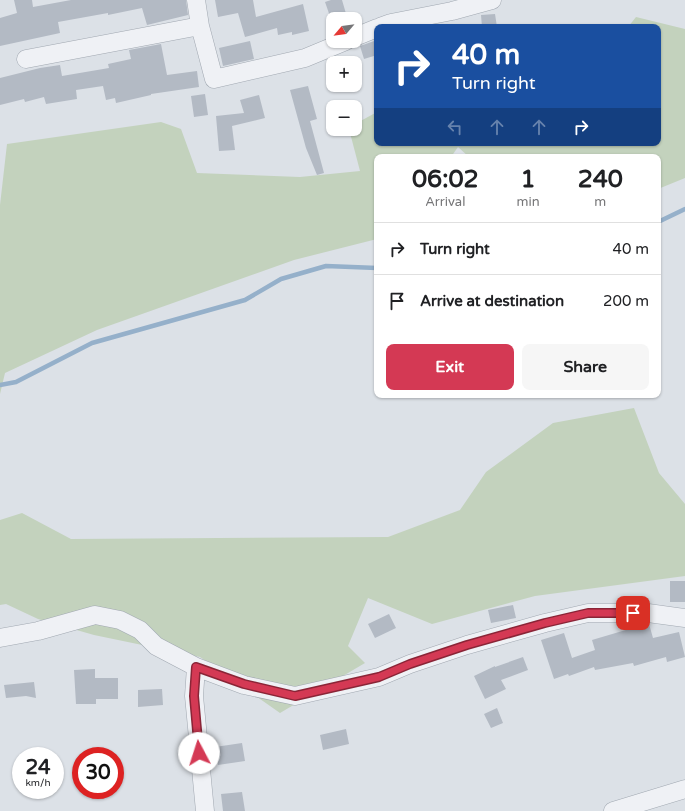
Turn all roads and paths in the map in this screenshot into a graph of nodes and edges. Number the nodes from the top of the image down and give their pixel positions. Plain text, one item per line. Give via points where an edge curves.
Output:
1 (196, 0) edge
2 (492, 0) edge
3 (388, 24) edge
4 (200, 26) junction
5 (374, 29) edge
6 (362, 34) edge
7 (329, 48) edge
8 (26, 60) dead end
9 (685, 618) edge
10 (0, 638) edge
11 (196, 667) junction
12 (685, 789) edge
13 (205, 811) edge
14 (613, 811) edge

1 - 4 street
2 - 3 street
4 - 7 street via 214,79 305,58
4 - 8 street
5 - 6 street
9 - 11 street via 648,613 588,613 467,645 379,677 295,696 244,684
10 - 11 street via 38,631 96,615 120,620 140,630 156,646
11 - 13 street via 194,696
12 - 14 street

